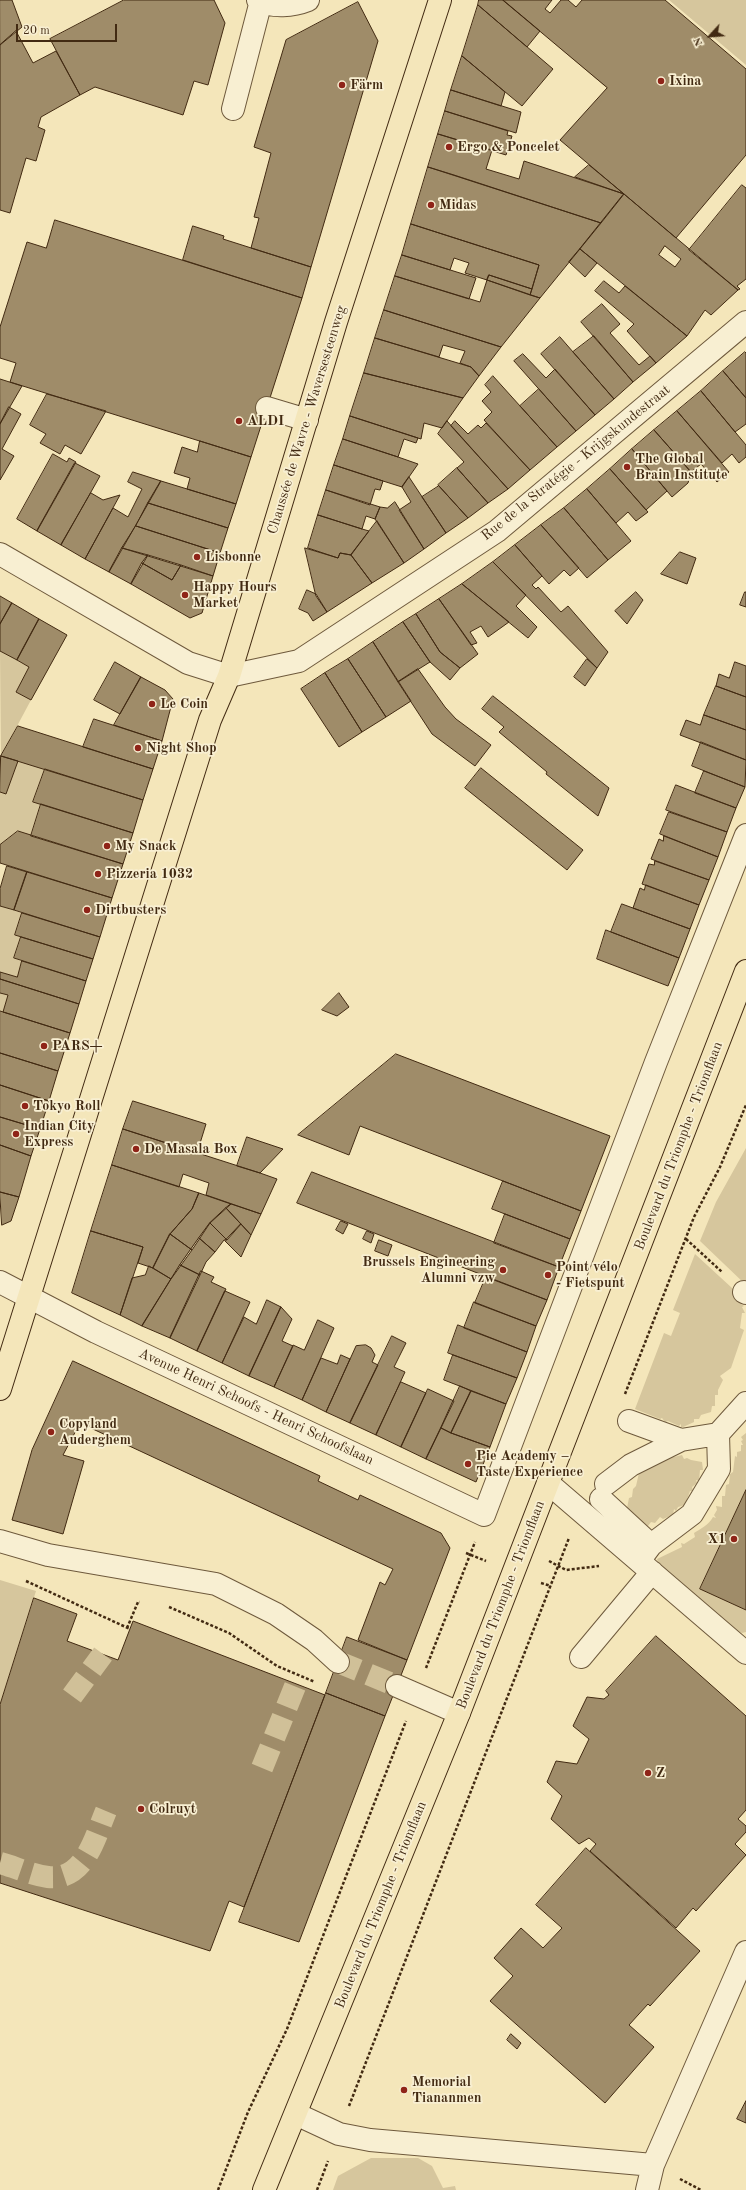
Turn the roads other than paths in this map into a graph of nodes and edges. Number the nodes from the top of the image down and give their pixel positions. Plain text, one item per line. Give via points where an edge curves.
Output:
1 (308, 0) edge
2 (440, 0) edge
3 (259, 1) edge
4 (233, 109) dead end
5 (746, 322) edge
6 (267, 408) dead end
7 (307, 420) junction
8 (0, 554) edge
9 (229, 676) junction
10 (746, 835) edge
11 (746, 971) edge
12 (0, 1282) edge
13 (28, 1297) junction
14 (0, 1388) edge
15 (746, 1402) edge
16 (626, 1411) road end
17 (718, 1434) junction
18 (681, 1440) junction
19 (548, 1483) junction
20 (0, 1541) edge
21 (649, 1557) junction
22 (746, 1653) edge
23 (581, 1657) dead end
24 (338, 1662) tunnel mouth
25 (406, 1690) tunnel mouth
26 (459, 1713) junction
27 (746, 1952) edge
28 (296, 2114) junction
29 (653, 2165) junction
30 (264, 2190) edge
31 (647, 2190) edge

1 - 3 street via 280,5
2 - 7 main road, Chaussée de Wavre - Waversesteenweg
3 - 4 street
5 - 9 street, Rue de la Stratégie - Krijgskundestraat via 497,531 299,661
6 - 7 street
7 - 9 main road, Chaussée de Wavre - Waversesteenweg
8 - 9 street via 188,663
9 - 13 main road, Chaussée de Wavre - Waversesteenweg via 210,720
10 - 13 street, Avenue Henri Schoofs - Henri Schoofslaan via 656,1062 484,1515 96,1332
11 - 19 main road, Boulevard du Triomphe - Triomflaan
12 - 13 street, Avenue Henri Schoofs - Henri Schoofslaan
13 - 14 main road, Chaussée de Wavre - Waversesteenweg
15 - 17 street
16 - 18 street
17 - 18 street
17 - 21 street via 719,1469 692,1514
18 - 21 street via 631,1465 604,1491
19 - 21 street via 579,1510
19 - 26 main road, Boulevard du Triomphe - Triomflaan
20 - 24 street via 48,1555 216,1584 276,1614 314,1640
21 - 22 street
21 - 23 street
25 - 26 street
26 - 28 main road, Boulevard du Triomphe - Triomflaan
27 - 29 street
28 - 29 street via 339,2134 370,2140
28 - 30 main road, Boulevard du Triomphe - Triomflaan
29 - 31 street

